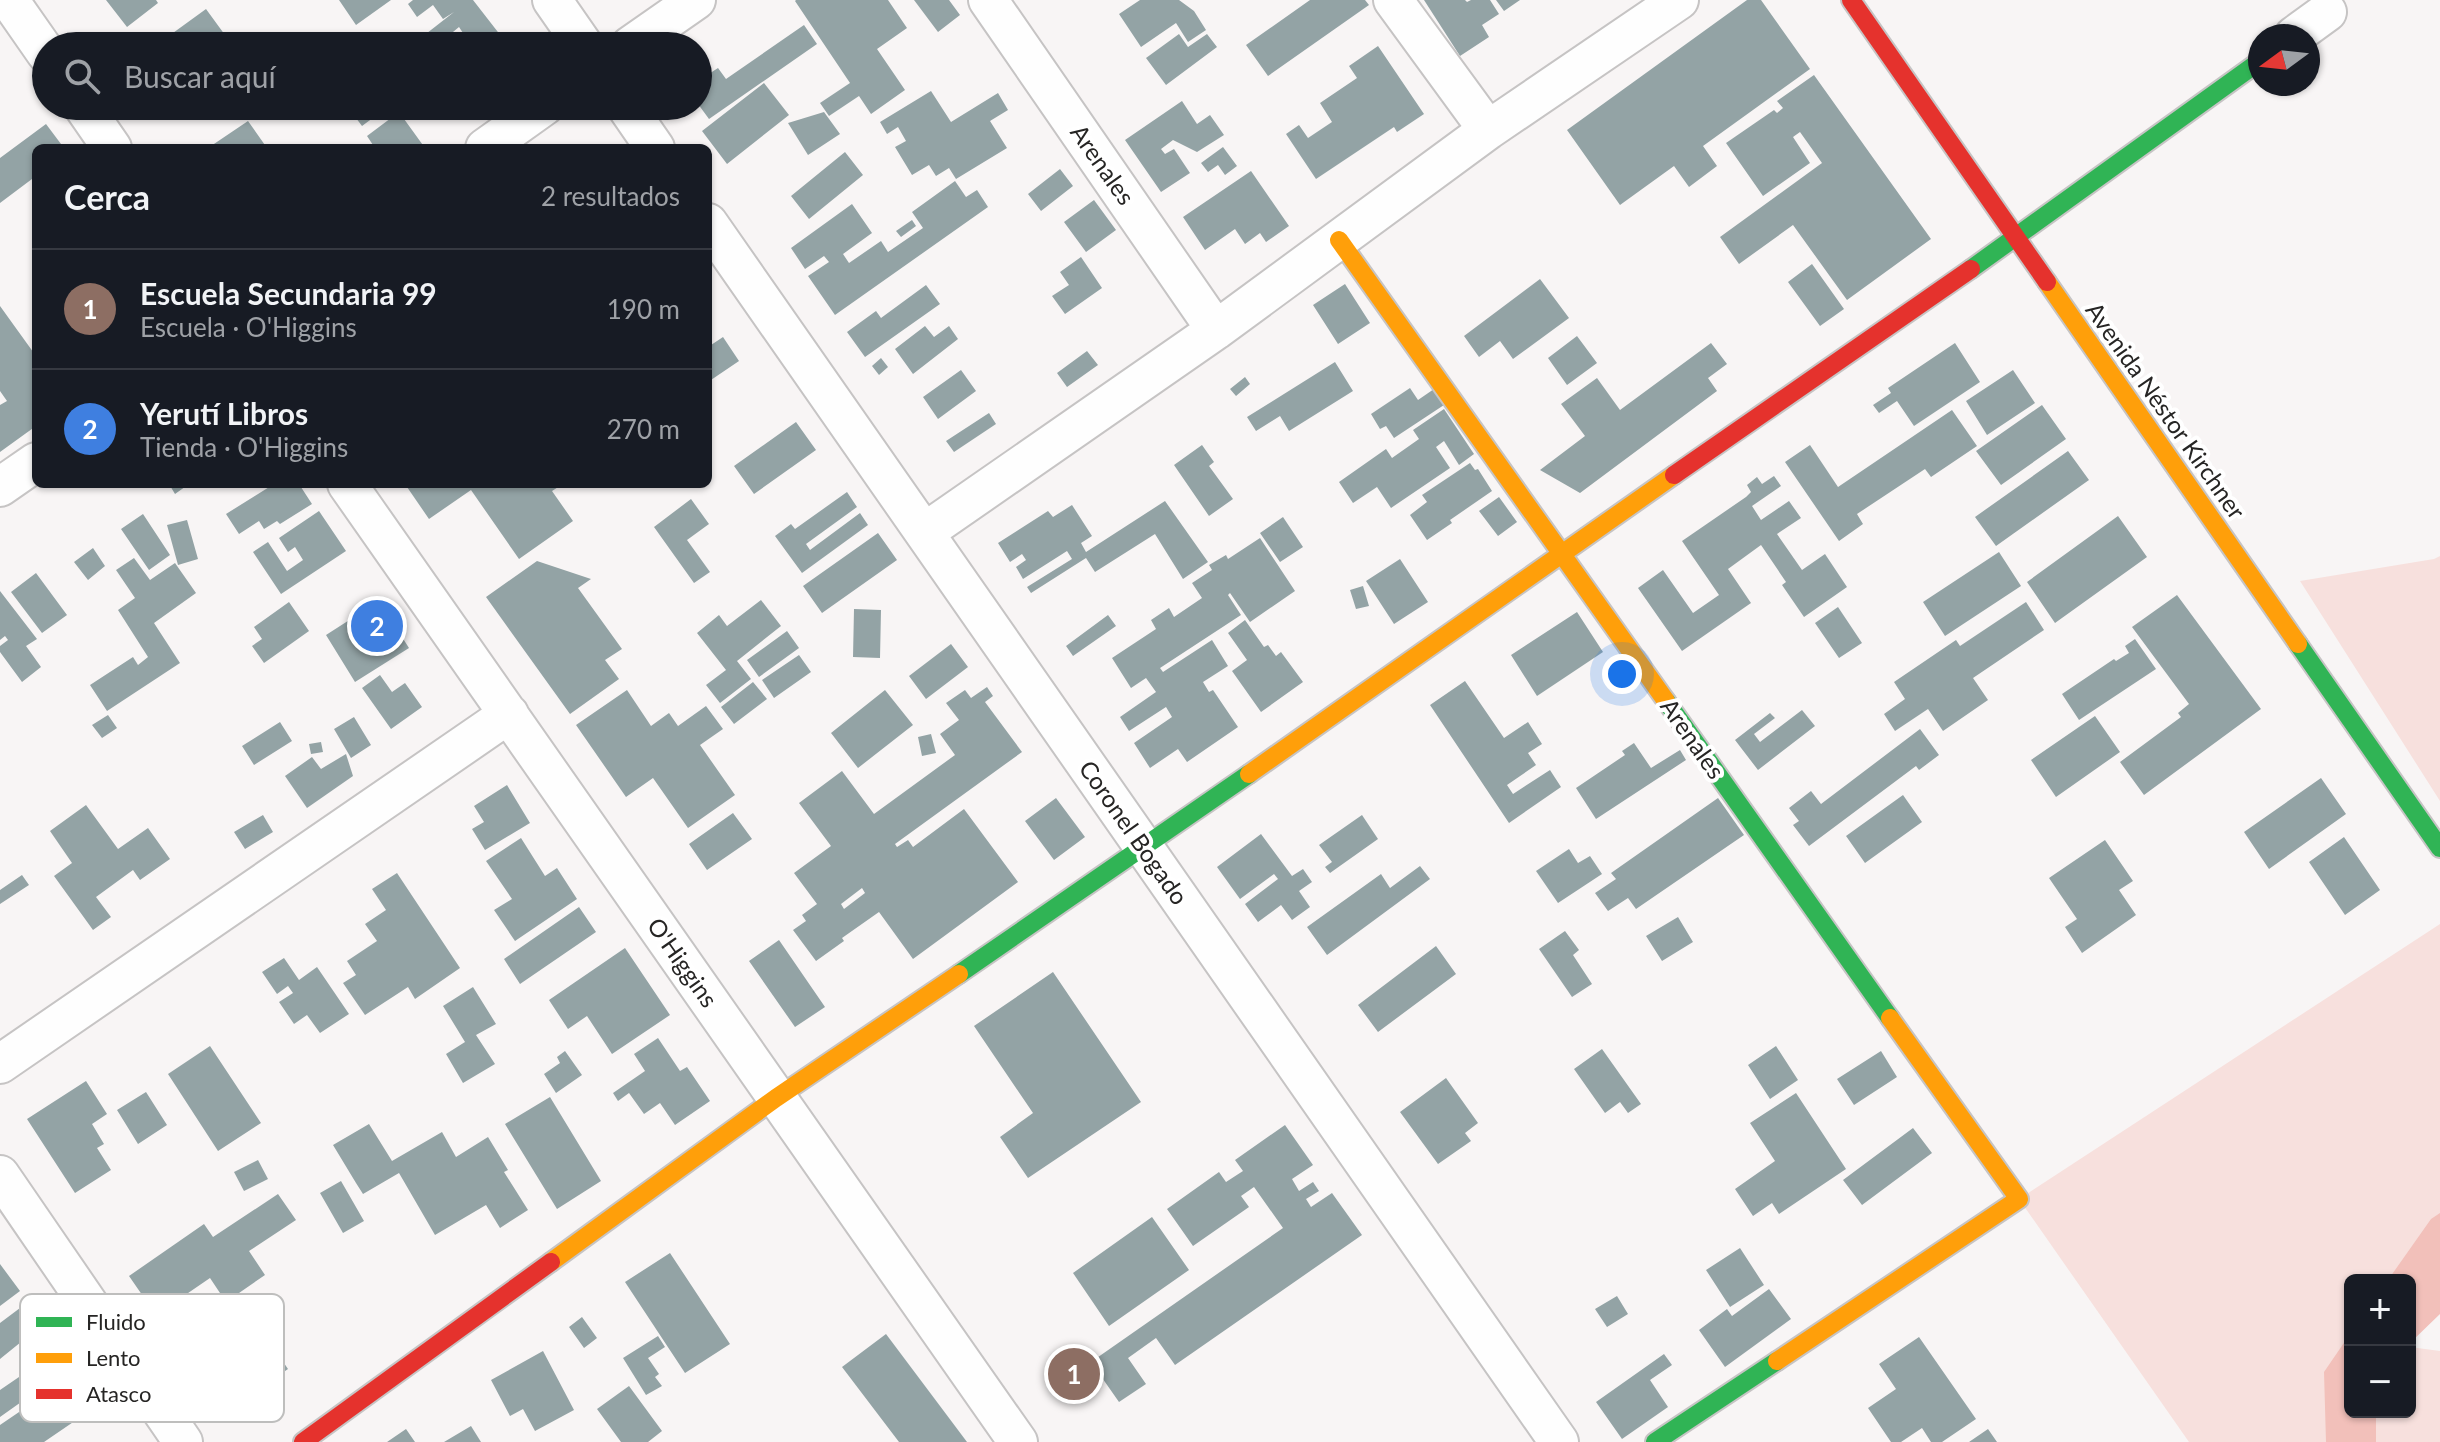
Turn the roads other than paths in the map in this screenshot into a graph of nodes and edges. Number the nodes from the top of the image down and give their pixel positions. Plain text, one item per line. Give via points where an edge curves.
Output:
1 (9, 0) edge
2 (552, 0) edge
3 (696, 0) edge
4 (988, 0) edge
5 (1393, 0) edge
6 (1679, 0) edge
7 (1851, 0) edge
8 (2327, 12) dead end
9 (2310, 24) edge
10 (574, 32) edge
11 (650, 32) edge
12 (32, 33) edge
13 (2248, 70) edge
14 (93, 120) edge
15 (524, 120) edge
16 (636, 120) edge
17 (1488, 130) junction
18 (109, 144) edge
19 (491, 144) edge
20 (652, 144) edge
21 (712, 229) edge
22 (2016, 238) junction
23 (1339, 240) junction
24 (1216, 330) junction
25 (32, 465) edge
26 (0, 487) edge
27 (350, 488) edge
28 (925, 532) junction
29 (1560, 554) junction
30 (509, 714) junction
31 (1144, 848) junction
32 (2440, 848) edge
33 (0, 1064) edge
34 (776, 1098) junction
35 (0, 1175) edge
36 (82, 1294) edge
37 (169, 1422) edge
38 (183, 1442) edge
39 (303, 1442) edge
40 (1018, 1442) edge
41 (1559, 1442) edge
42 (1655, 1442) edge

1 - 12 street
2 - 10 street
3 - 11 street
4 - 24 street, Arenales
5 - 17 street
6 - 17 street
7 - 22 street, Avenida Néstor Kirchner
8 - 9 street
13 - 22 street
14 - 18 street
15 - 19 street
16 - 20 street
17 - 23 street
21 - 28 street, Coronel Bogado
22 - 29 street
22 - 32 street, Avenida Néstor Kirchner
23 - 24 street
23 - 29 street, Arenales
24 - 28 street
25 - 26 street
27 - 30 street, O'Higgins
28 - 31 street, Coronel Bogado
29 - 31 street
29 - 42 street, Arenales via 2019,1199
30 - 33 street
30 - 34 street, O'Higgins
31 - 34 street
31 - 41 street, Coronel Bogado
34 - 39 street
34 - 40 street, O'Higgins
35 - 36 street
37 - 38 street

